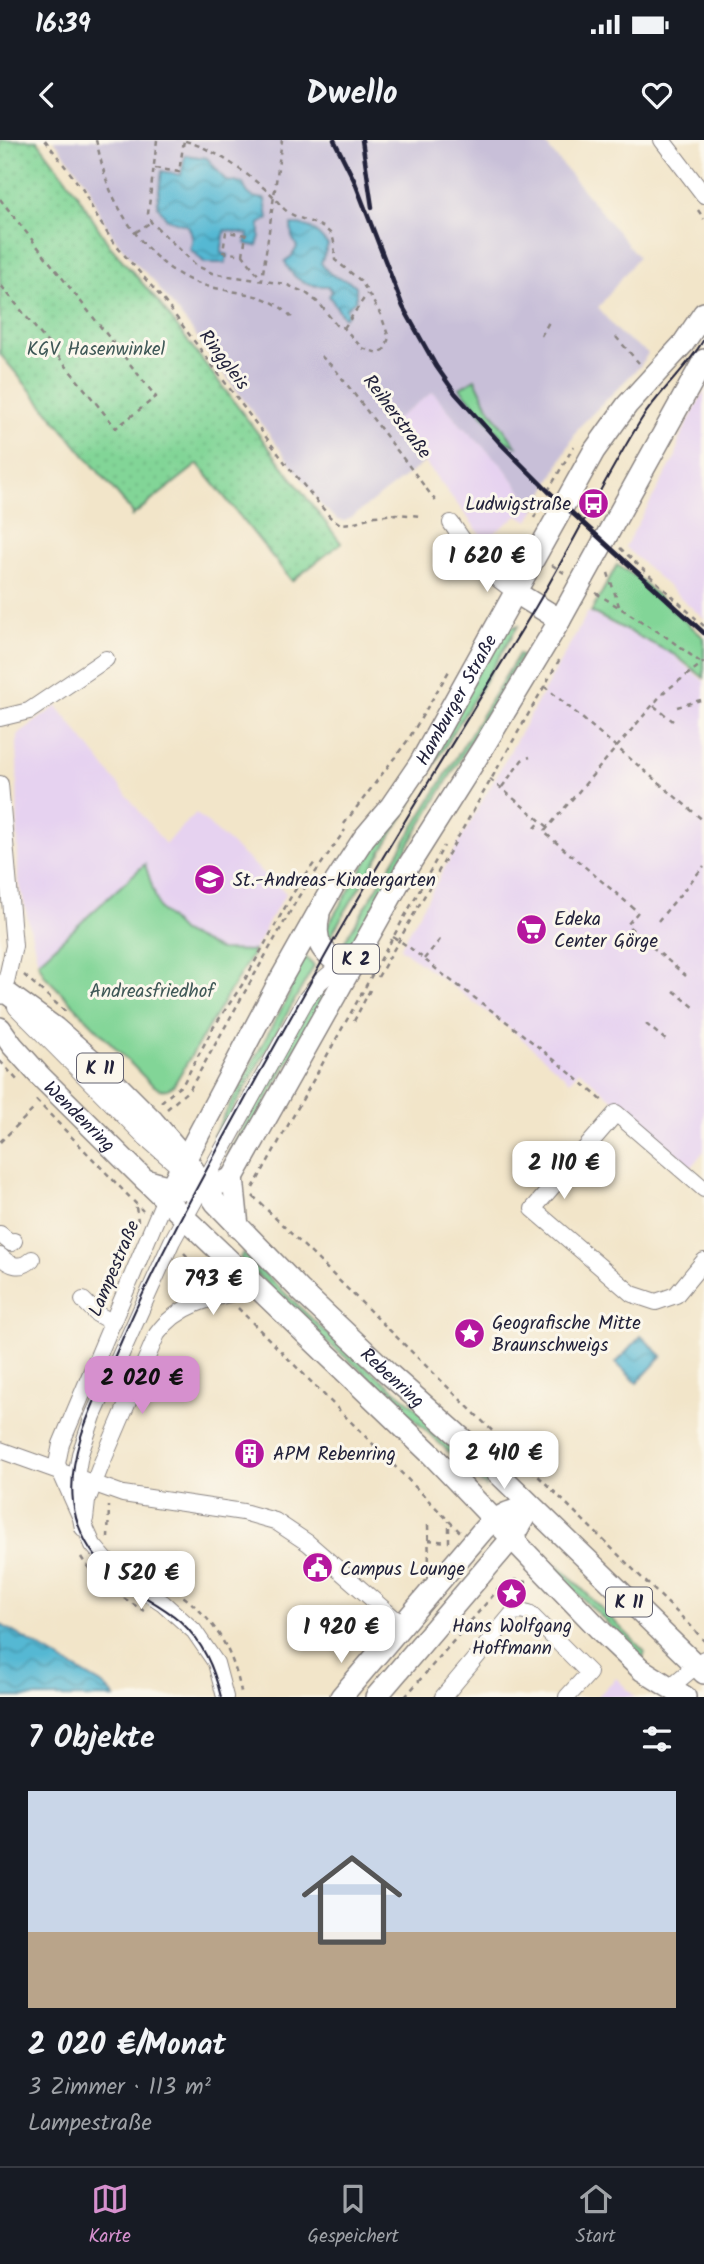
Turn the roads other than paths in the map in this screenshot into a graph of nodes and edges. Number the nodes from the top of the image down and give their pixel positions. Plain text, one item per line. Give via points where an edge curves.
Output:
1 (662, 140) edge
2 (704, 195) edge
3 (704, 313) edge
4 (704, 360) edge
5 (451, 523) dead end
6 (515, 592) junction
7 (560, 620) junction
8 (106, 659) dead end
9 (0, 719) edge
10 (0, 785) edge
11 (319, 912) junction
12 (345, 967) junction
13 (1, 992) edge
14 (0, 1028) edge
15 (233, 1177) junction
16 (175, 1178) junction
17 (704, 1189) edge
18 (200, 1203) junction
19 (238, 1227) junction
20 (0, 1256) edge
21 (32, 1259) dead end
22 (704, 1261) edge
23 (259, 1288) junction
24 (83, 1300) dead end
25 (113, 1323) junction
26 (0, 1450) edge
27 (80, 1454) junction
28 (60, 1471) junction
29 (76, 1478) junction
30 (94, 1485) junction
31 (531, 1506) junction
32 (495, 1519) junction
33 (83, 1528) junction
34 (512, 1538) junction
35 (402, 1625) junction
36 (701, 1666) edge
37 (677, 1692) edge
38 (225, 1697) edge
39 (341, 1697) edge
40 (376, 1697) edge
41 (443, 1697) edge
42 (567, 1697) edge

1 - 2 street
3 - 6 main road, Hamburger Straße / K 2 via 683,344 626,405 594,451
4 - 7 main road, K 2
5 - 6 street via 481,566
6 - 7 main road
6 - 11 main road, Hamburger Straße / K 2 via 419,765 365,838
7 - 12 main road, K 2 via 364,945
8 - 9 street via 29,711
10 - 13 street via 14,946
11 - 12 main road via 319,943
11 - 16 main road, Hamburger Straße / K 2
12 - 15 main road, K 2
12 - 18 street via 320,982 306,999
13 - 16 main road, K 11 via 55,1028 153,1121
14 - 16 main road, Wendenring / K 11 via 27,1063 145,1180
15 - 18 main road
15 - 19 main road
16 - 18 main road, Rebenring / K 11
16 - 18 main road, Rebenring / K 11
16 - 18 main road
16 - 25 street, Lampestraße
17 - 22 street via 616,1113 533,1209 632,1294 656,1302 676,1294
18 - 19 main road, Rebenring / K 11
18 - 23 main road, Rebenring / K 11
18 - 27 street via 173,1248 93,1416
19 - 31 main road, Rebenring / K 11
20 - 21 street via 18,1266
23 - 30 street via 194,1303 163,1326
23 - 32 main road, Rebenring / K 11
24 - 25 street
25 - 28 street, Lampestraße via 61,1444
26 - 28 street
27 - 29 street
27 - 30 street
28 - 29 street
28 - 33 street
29 - 30 street
29 - 33 street
30 - 33 street
30 - 35 street via 275,1521 308,1543
31 - 32 main road
31 - 34 main road
31 - 36 main road, Rebenring / K 11
32 - 34 main road, Rebenring / K 11
32 - 35 main road
33 - 38 street via 117,1573 163,1603 194,1631 216,1663
34 - 37 main road, Rebenring / K 11 via 642,1670
34 - 40 main road
35 - 39 main road
36 - 37 street
41 - 42 street via 514,1612 520,1611 529,1613 589,1673

